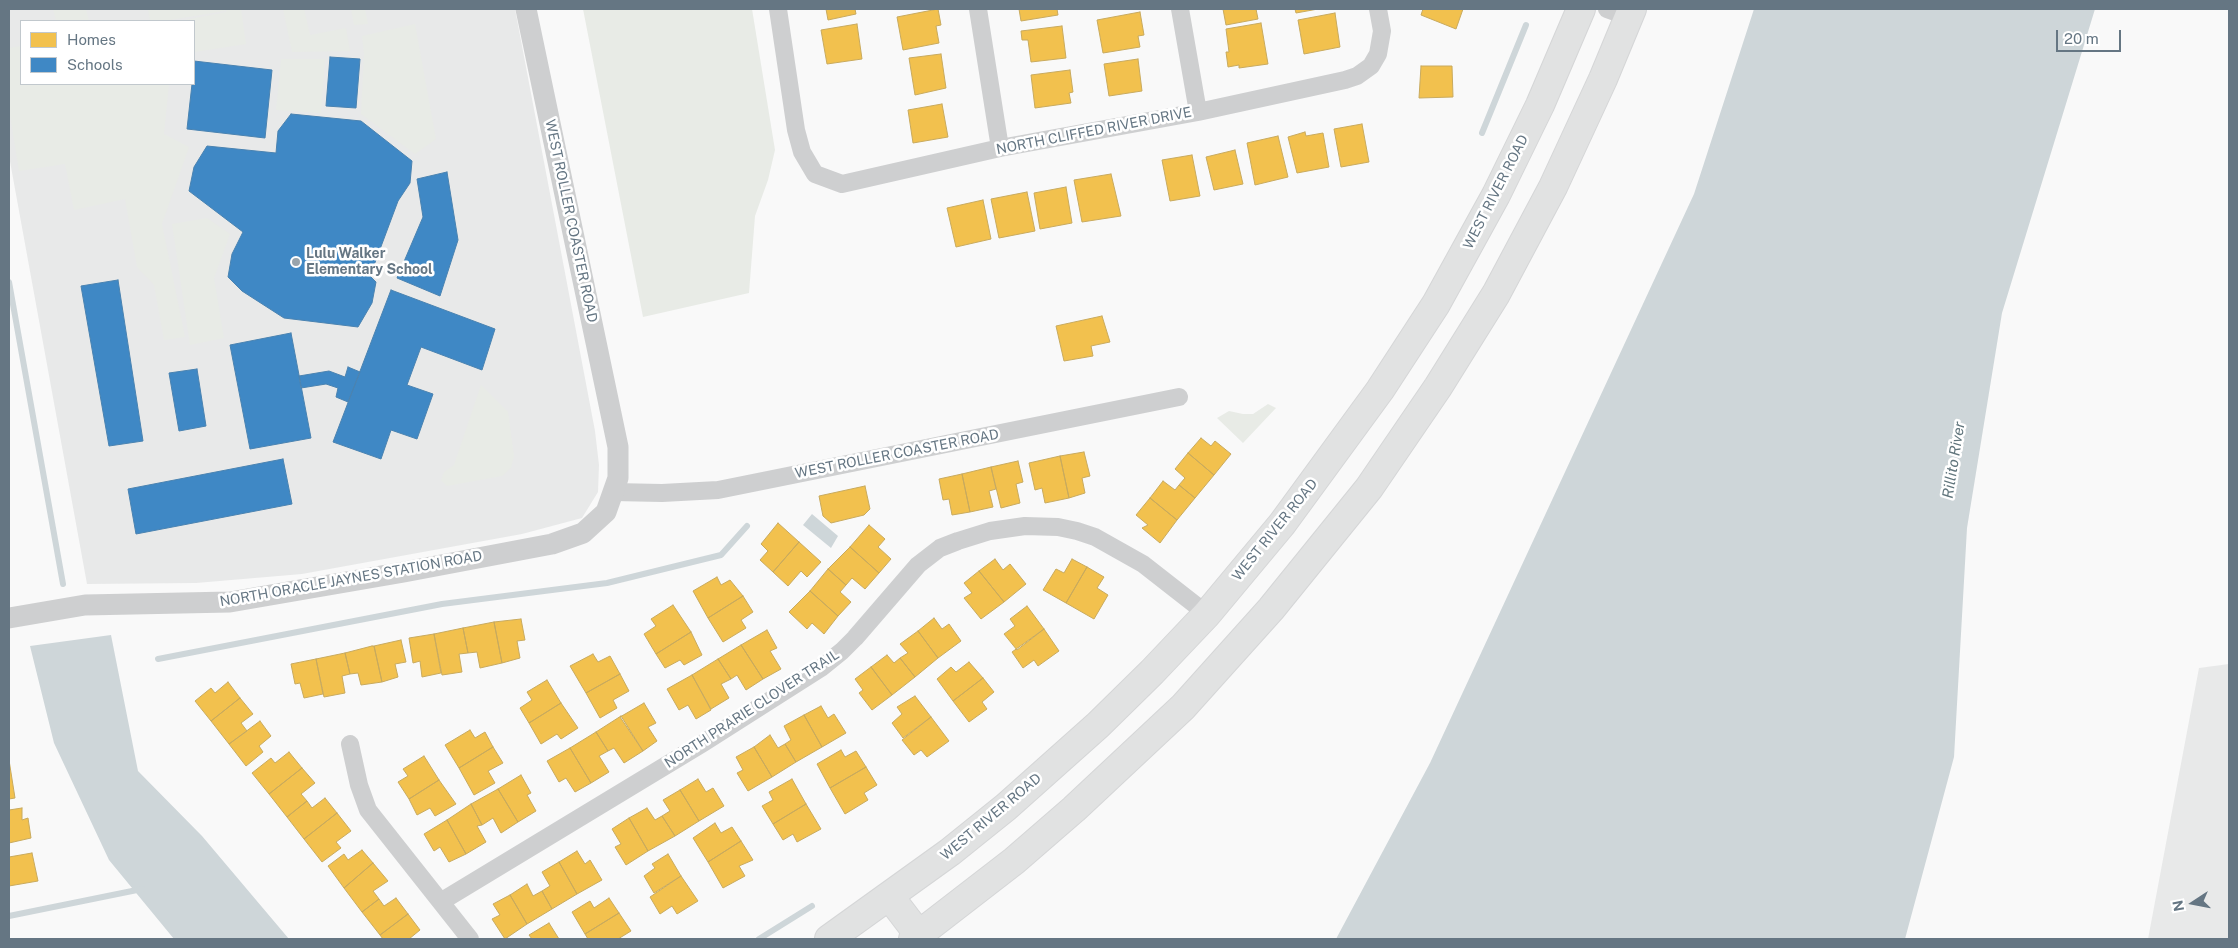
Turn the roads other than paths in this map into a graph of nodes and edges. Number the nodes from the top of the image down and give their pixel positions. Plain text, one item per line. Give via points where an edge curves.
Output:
1 (526, 9) edge
2 (778, 9) edge
3 (978, 9) edge
4 (1180, 9) edge
5 (1378, 9) edge
6 (1581, 9) edge
7 (1623, 11) edge
8 (1198, 112) junction
9 (1000, 148) junction
10 (1180, 397) dead end
11 (613, 492) junction
12 (606, 512) joint
13 (1207, 614) junction
14 (9, 618) edge
15 (350, 744) dead end
16 (890, 897) junction
17 (442, 901) junction
18 (916, 937) edge
19 (470, 939) edge
20 (829, 939) edge

1 - 11 street, WEST ROLLER COASTER ROAD via 618,447 618,478
2 - 9 street, NORTH CLIFFED RIVER DRIVE via 799,144 813,179 851,183
3 - 9 street
4 - 8 street
5 - 8 street, NORTH CLIFFED RIVER DRIVE via 1382,31 1376,70 1345,80
6 - 13 main road, WEST RIVER ROAD via 1520,146 1436,304 1322,471
7 - 18 main road via 1604,79 1553,187 1496,294 1369,488 1271,609 1183,707 1014,861
8 - 9 street, NORTH CLIFFED RIVER DRIVE
10 - 11 street, WEST ROLLER COASTER ROAD via 718,490
11 - 12 street, WEST ROLLER COASTER ROAD
12 - 14 street, NORTH ORACLE JAYNES STATION ROAD via 583,533 552,544 404,572 230,602 85,605
13 - 16 main road, WEST RIVER ROAD via 1152,672 1061,758 950,852
13 - 17 street, NORTH PRARIE CLOVER TRAIL via 1143,564 1095,537 1077,531 1024,526 990,531 958,541 940,548 918,565 855,638 821,668 704,743
15 - 17 street via 368,810
16 - 18 main road
16 - 20 main road, WEST RIVER ROAD
17 - 19 street

